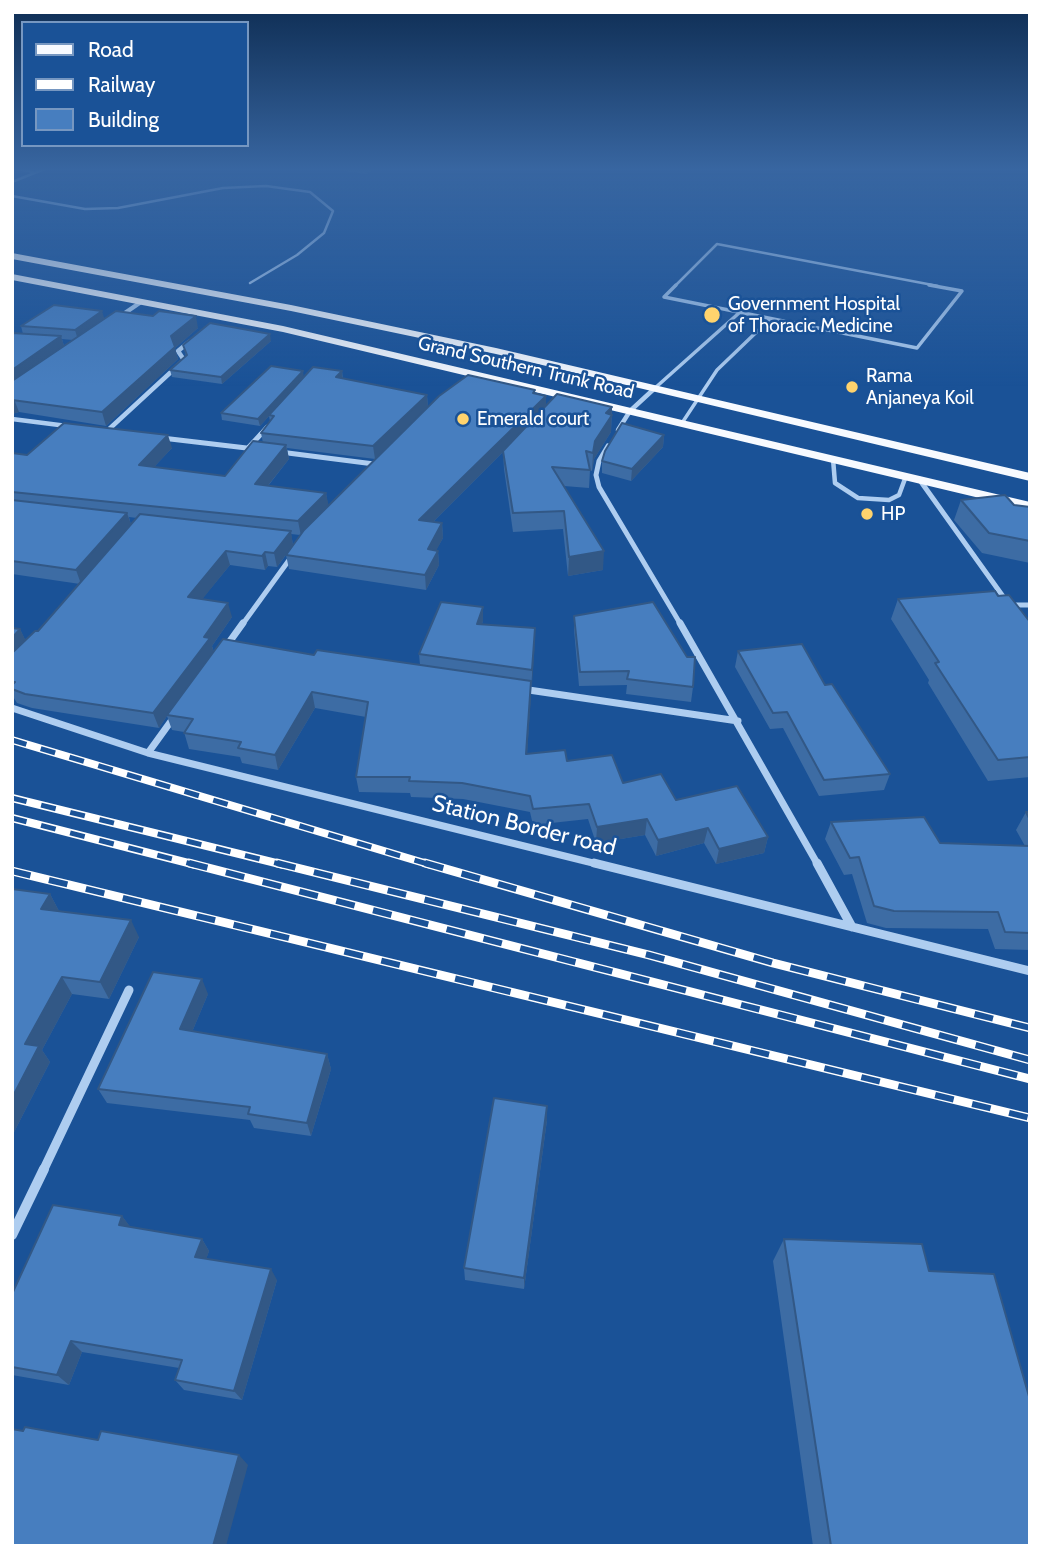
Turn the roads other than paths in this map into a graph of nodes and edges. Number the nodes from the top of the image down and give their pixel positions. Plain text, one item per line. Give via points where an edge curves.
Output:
1 (315, 241) edge
2 (12, 256) edge
3 (12, 277) edge
4 (250, 283) dead end
5 (141, 302) junction
6 (739, 313) junction
7 (219, 317) junction
8 (769, 320) junction
9 (110, 323) edge
10 (209, 326) edge
11 (199, 334) edge
12 (472, 373) junction
13 (462, 382) edge
14 (655, 388) junction
15 (566, 395) junction
16 (698, 399) junction
17 (557, 405) edge
18 (630, 411) junction
19 (12, 419) edge
20 (273, 419) edge
21 (682, 423) junction
22 (80, 428) edge
23 (93, 429) edge
24 (107, 431) junction
25 (120, 433) edge
26 (158, 437) edge
27 (247, 448) junction
28 (260, 450) edge
29 (273, 451) edge
30 (384, 455) edge
31 (833, 459) junction
32 (374, 464) junction
33 (365, 473) edge
34 (906, 476) junction
35 (1030, 477) edge
36 (919, 480) junction
37 (1030, 506) edge
38 (296, 551) edge
39 (1009, 605) junction
40 (1030, 605) edge
41 (1016, 615) edge
42 (227, 646) junction
43 (241, 648) edge
44 (219, 656) edge
45 (517, 689) edge
46 (12, 708) edge
47 (179, 710) edge
48 (738, 722) junction
49 (148, 753) junction
50 (852, 927) junction
51 (1030, 971) edge
52 (129, 990) dead end
53 (12, 1234) edge

1 - 4 lane
2 - 14 main road, Grand Southern Trunk Road via 305,311
3 - 5 main road, Grand Southern Trunk Road
5 - 7 main road, Grand Southern Trunk Road
5 - 9 street
6 - 8 lane
6 - 8 lane via 664,297 717,244 962,291 917,348
6 - 14 lane
7 - 10 street
7 - 12 main road, Grand Southern Trunk Road
8 - 16 lane via 717,370
11 - 24 street via 178,351 184,360
12 - 13 street
12 - 15 main road, Grand Southern Trunk Road
14 - 16 main road, Grand Southern Trunk Road
14 - 18 street
15 - 17 street
15 - 18 main road, Grand Southern Trunk Road
16 - 21 lane
16 - 35 main road, Grand Southern Trunk Road
18 - 21 main road, Grand Southern Trunk Road
18 - 48 street via 599,461 599,487
19 - 22 street
20 - 27 street
21 - 31 main road, Grand Southern Trunk Road
23 - 24 street
24 - 25 street
26 - 27 street
27 - 28 street
29 - 32 street
30 - 32 street
31 - 34 main road, Grand Southern Trunk Road
31 - 34 lane via 835,483 858,498 889,500 899,495
32 - 33 street
34 - 36 main road, Grand Southern Trunk Road
36 - 37 main road, Grand Southern Trunk Road
36 - 39 street
38 - 42 street
39 - 40 street
39 - 41 street
42 - 43 street
42 - 44 street
45 - 48 street
46 - 49 street, Station Border road
47 - 49 street
48 - 50 street
49 - 50 street, Station Border road
50 - 51 street, Station Border road
52 - 53 street

